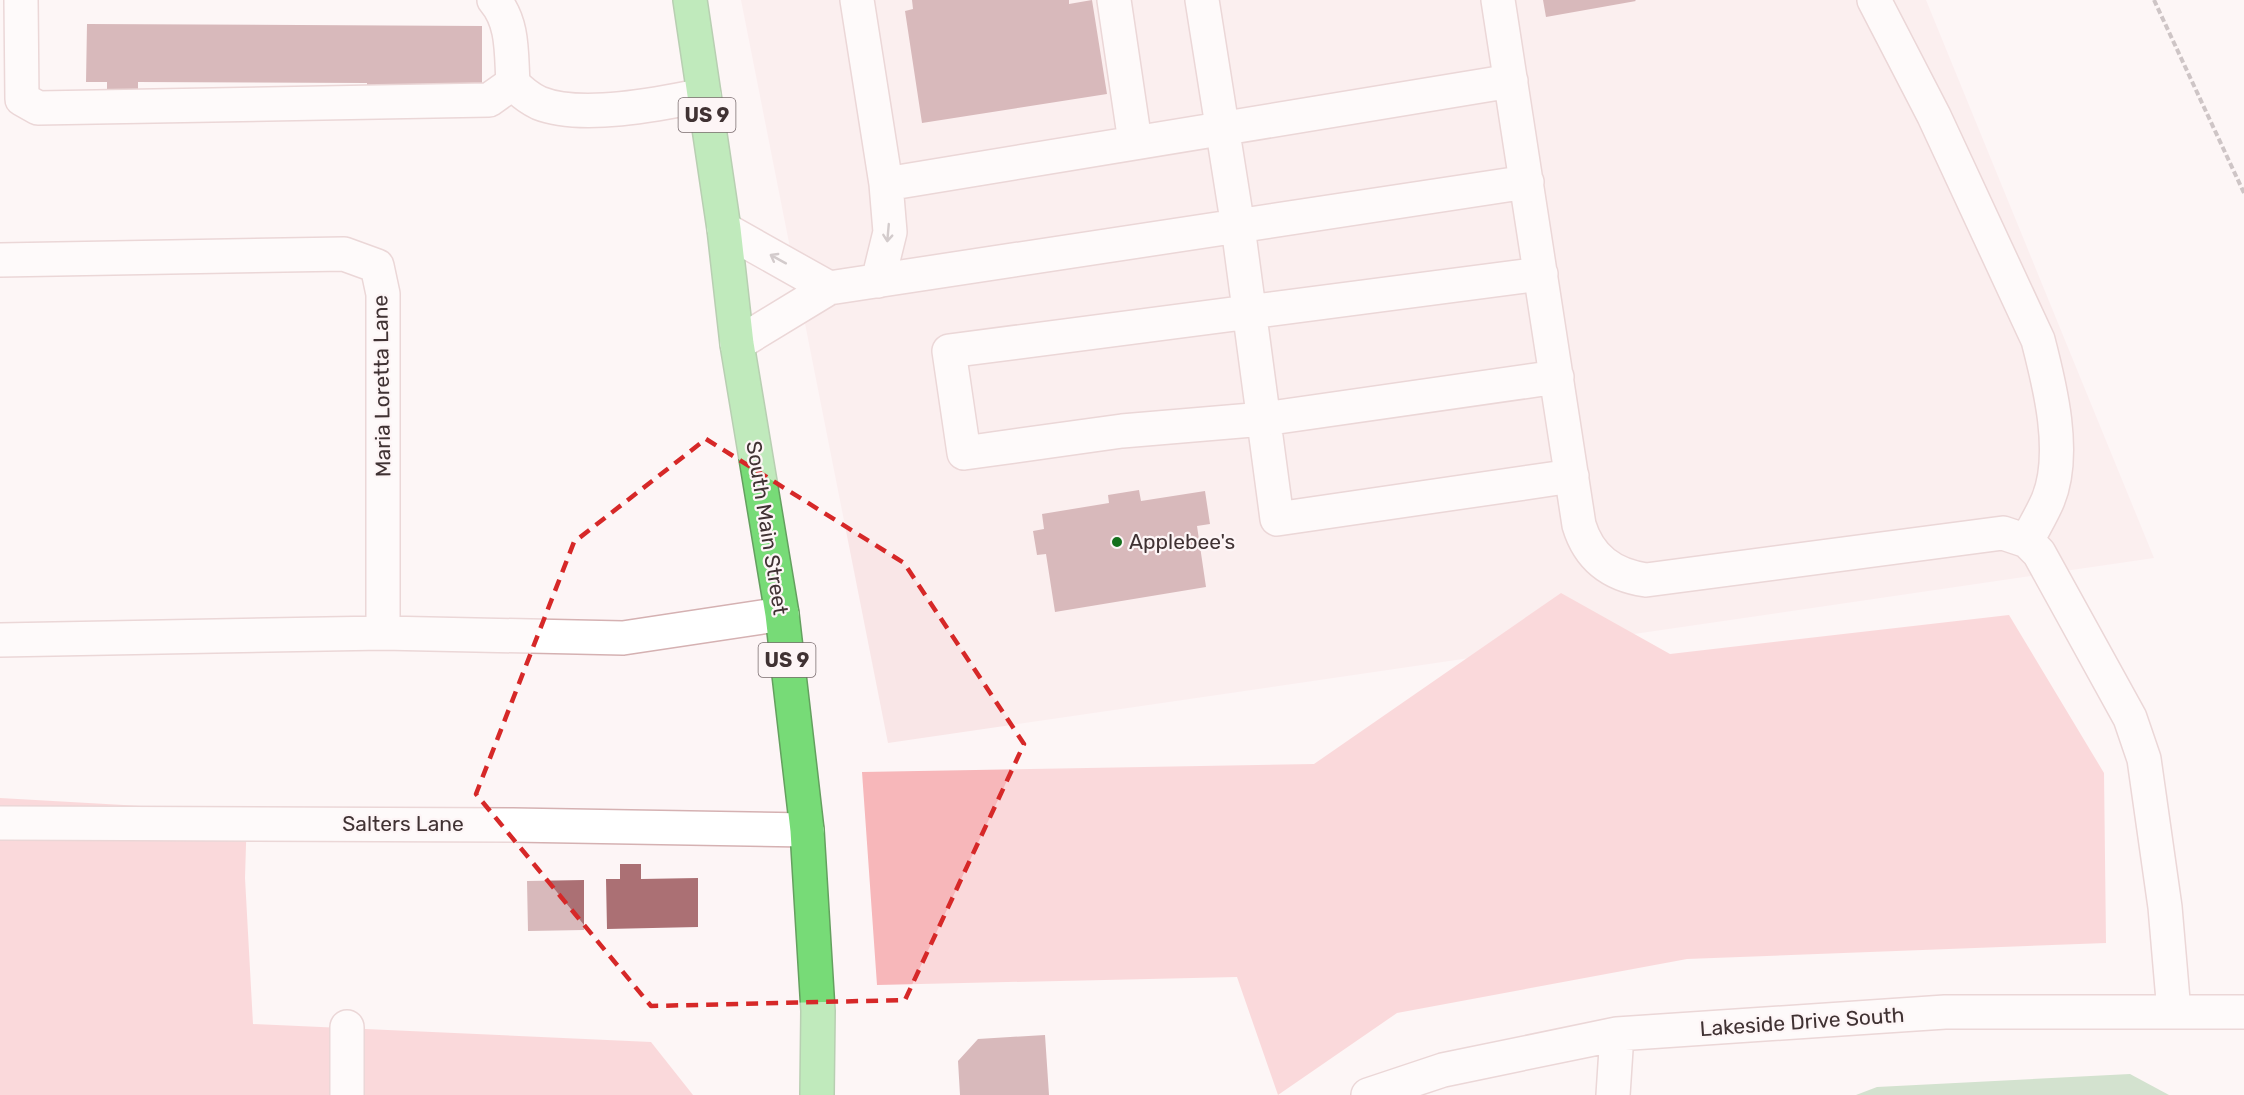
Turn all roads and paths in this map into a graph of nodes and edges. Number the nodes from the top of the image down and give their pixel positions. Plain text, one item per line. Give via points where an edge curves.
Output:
1 (21, 0) edge
2 (494, 0) edge
3 (690, 0) edge
4 (1114, 0) edge
5 (1202, 0) edge
6 (1498, 0) edge
7 (1874, 0) edge
8 (2154, 0) edge
9 (862, 1) edge
10 (1511, 81) junction
11 (513, 83) junction
12 (704, 95) junction
13 (1222, 128) junction
14 (1135, 142) junction
15 (1527, 182) junction
16 (886, 184) junction
17 (2244, 193) edge
18 (1238, 227) junction
19 (724, 229) junction
20 (0, 260) edge
21 (1541, 274) junction
22 (878, 281) junction
23 (829, 288) junction
24 (1249, 312) junction
25 (737, 344) junction
26 (1557, 377) junction
27 (1264, 419) junction
28 (1572, 476) junction
29 (2027, 541) junction
30 (782, 614) junction
31 (383, 633) junction
32 (0, 640) edge
33 (0, 823) edge
34 (807, 830) junction
35 (2174, 1012) junction
36 (2244, 1012) edge
37 (347, 1027) dead end
38 (1617, 1034) junction
39 (347, 1095) edge
40 (817, 1095) edge
41 (1368, 1095) edge
42 (1613, 1095) edge

1 - 11 street via 22,99 38,108 489,100
2 - 11 street via 510,34
3 - 12 highway, South Main Street / US 9
4 - 14 street
5 - 13 street
6 - 10 street
7 - 29 street via 1934,116 2038,340 2048,380 2055,458 2049,498
8 - 17 path
9 - 16 street
10 - 13 street
10 - 15 street
11 - 12 street via 540,103 572,109 649,106
12 - 19 highway, South Main Street / US 9
13 - 14 street
13 - 18 street
14 - 16 street
15 - 18 street
15 - 21 street
16 -> 22 street via 890,232
18 - 22 street
18 - 24 street
23 -> 19 street
19 - 25 highway, South Main Street / US 9
20 - 31 street, Maria Loretta Lane via 344,254 377,266 383,294
21 - 24 street
21 - 26 street
22 - 23 street
23 - 25 street
24 - 27 street
24 - 27 street via 950,351 964,453 1122,431
25 - 30 highway, South Main Street / US 9
26 - 27 street
26 - 28 street
27 - 28 street via 1277,519
28 - 29 street via 1584,542 1603,564 1626,577 1646,580 2003,533
29 - 35 street via 2039,553 2139,741 2165,907
30 - 31 street via 623,638
30 - 34 highway, South Main Street / US 9
31 - 32 street
33 - 34 street, Salters Lane
34 - 40 highway, South Main Street / US 9 via 818,1011
35 - 36 street, Lakeside Drive South
35 - 38 street, Lakeside Drive South via 1945,1012
37 - 39 street
38 - 41 street, Lakeside Drive South via 1443,1070
38 - 42 street

